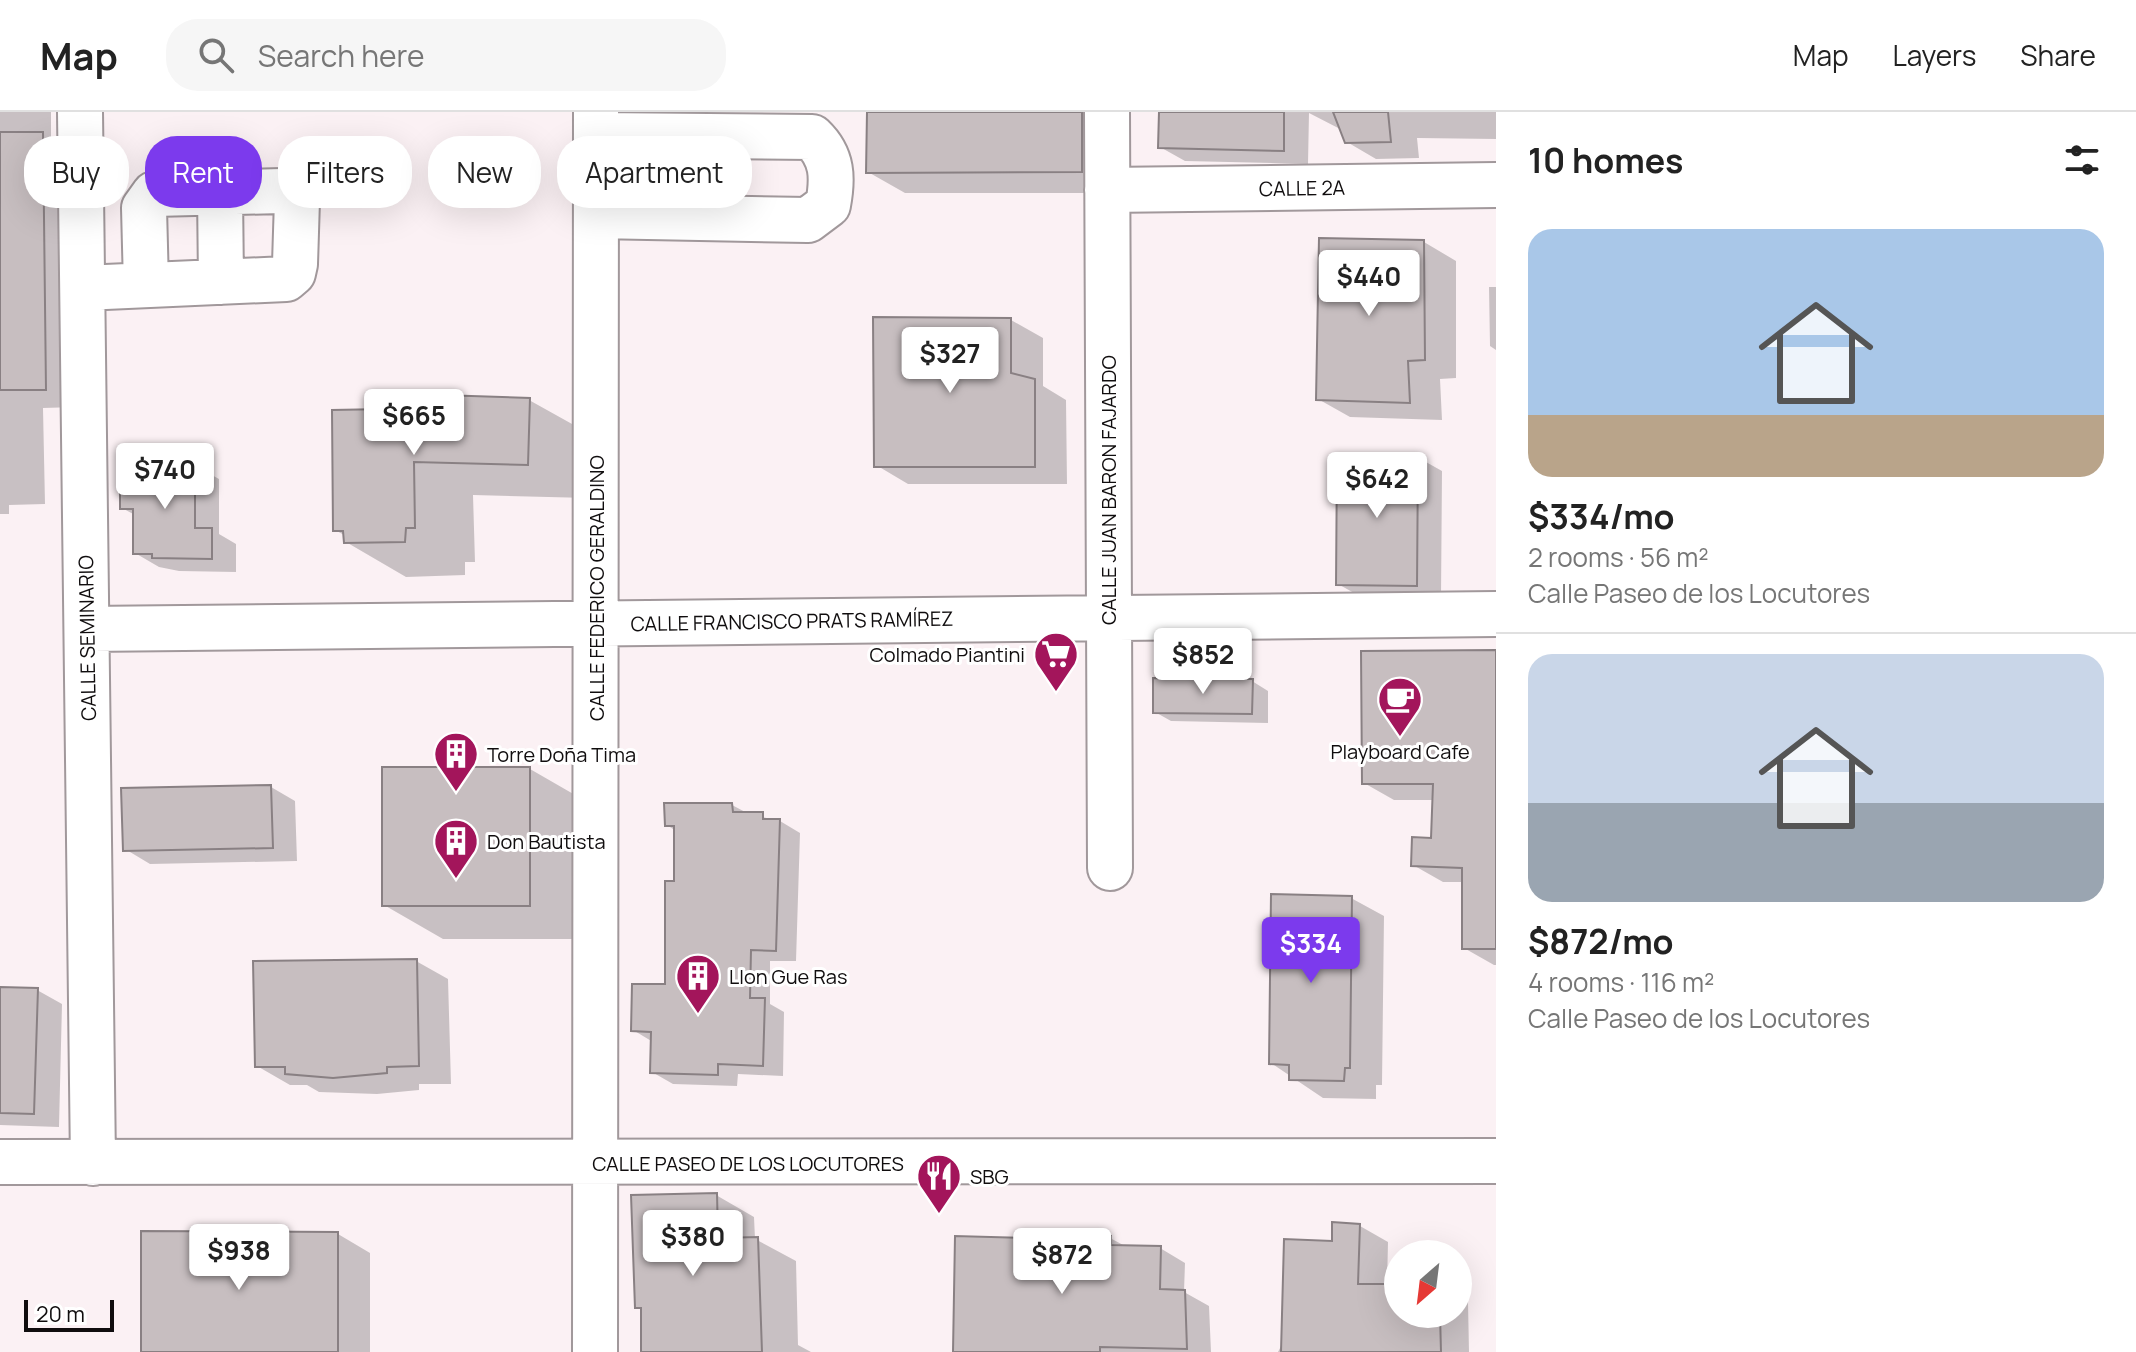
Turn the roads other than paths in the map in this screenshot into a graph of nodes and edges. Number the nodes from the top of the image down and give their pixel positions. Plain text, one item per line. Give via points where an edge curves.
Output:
1 (80, 112) edge
2 (1107, 112) edge
3 (596, 124) edge
4 (1496, 185) edge
5 (1107, 190) junction
6 (262, 192) edge
7 (145, 205) edge
8 (220, 208) edge
9 (596, 216) junction
10 (221, 282) junction
11 (146, 285) junction
12 (83, 288) junction
13 (1496, 614) edge
14 (1109, 618) junction
15 (597, 623) junction
16 (87, 629) junction
17 (1110, 868) dead end
18 (1496, 1161) edge
19 (0, 1162) edge
20 (93, 1163) junction
21 (594, 1163) junction
22 (595, 1352) edge

1 - 12 street, CALLE SEMINARIO
2 - 5 street, CALLE JUAN BARON FAJARDO
3 - 9 street, CALLE FEDERICO GERALDINO
3 - 9 street via 812,137 825,150 832,179 828,205 808,220
4 - 5 street, CALLE 2A
5 - 14 street, CALLE JUAN BARON FAJARDO
6 - 10 street via 282,191 297,200 293,273 286,279
7 - 11 street
8 - 10 street
9 - 15 street, CALLE FEDERICO GERALDINO
10 - 11 street
11 - 12 street
12 - 16 street, CALLE SEMINARIO
13 - 14 street, CALLE FRANCISCO PRATS RAMÍREZ
14 - 15 street, CALLE FRANCISCO PRATS RAMÍREZ
14 - 17 street, CALLE JUAN BARON FAJARDO
15 - 16 street, CALLE FRANCISCO PRATS RAMÍREZ
15 - 21 street, CALLE FEDERICO GERALDINO
16 - 20 street, CALLE SEMINARIO
18 - 21 street, CALLE PASEO DE LOS LOCUTORES
19 - 20 street, CALLE PASEO DE LOS LOCUTORES
20 - 21 street, CALLE PASEO DE LOS LOCUTORES
21 - 22 street, CALLE FEDERICO GERALDINO

